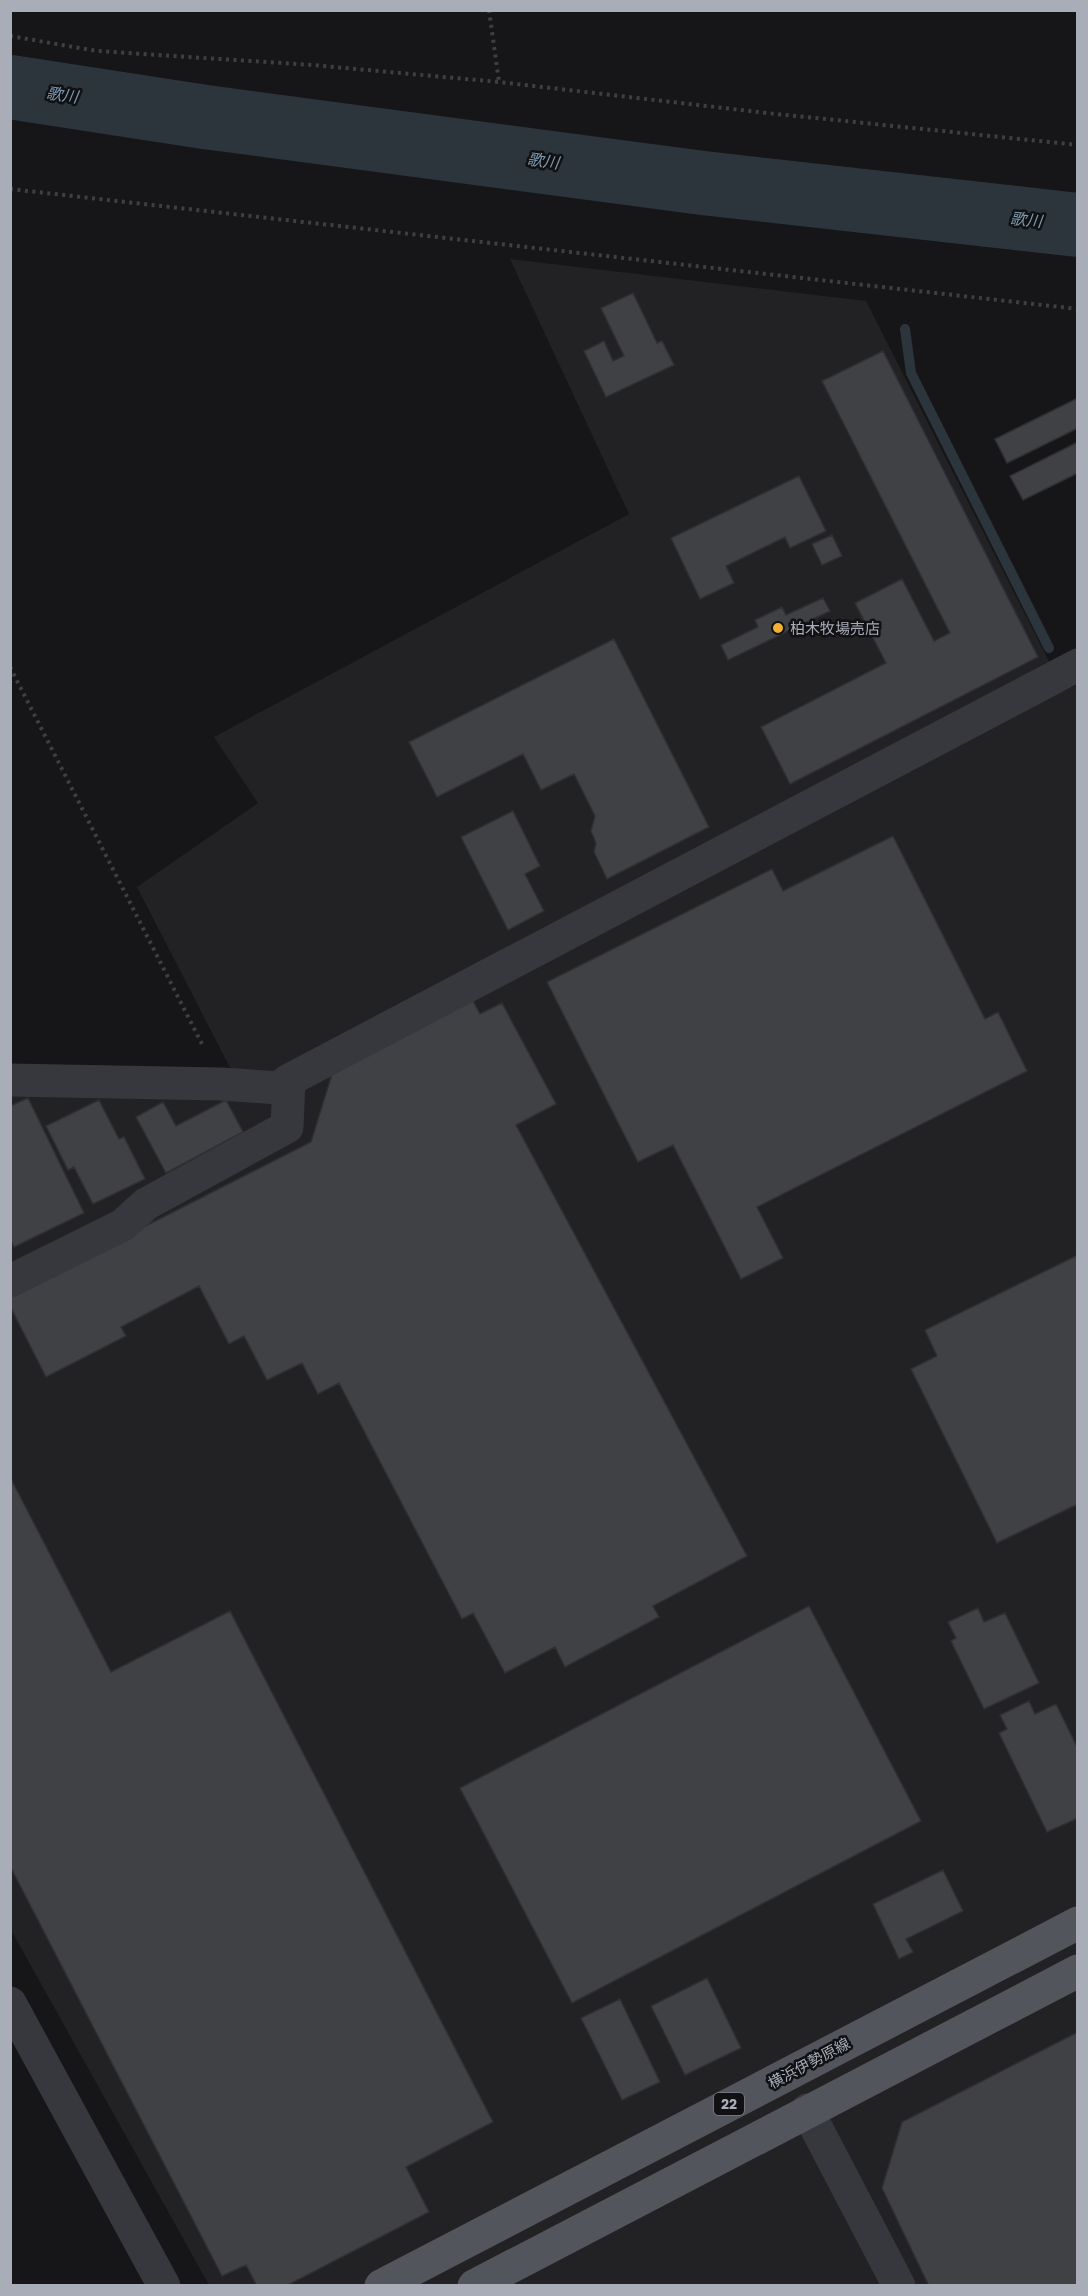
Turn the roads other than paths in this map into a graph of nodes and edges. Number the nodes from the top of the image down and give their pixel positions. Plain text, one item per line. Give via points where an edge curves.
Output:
1 (1077, 665) edge
2 (10, 1080) edge
3 (289, 1080) junction
4 (10, 1281) edge
5 (1077, 1923) edge
6 (1077, 1971) edge
7 (10, 2003) edge
8 (23, 2059) edge
9 (807, 2110) junction
10 (164, 2286) edge
11 (381, 2286) edge
12 (474, 2286) edge
13 (899, 2286) edge

1 - 3 street
2 - 3 street via 279,1088
3 - 4 street via 287,1127 146,1204 123,1225
5 - 11 main road, 横浜伊勢原線 / 22
6 - 9 main road
7 - 8 street
8 - 10 street
9 - 12 main road
9 - 13 street

